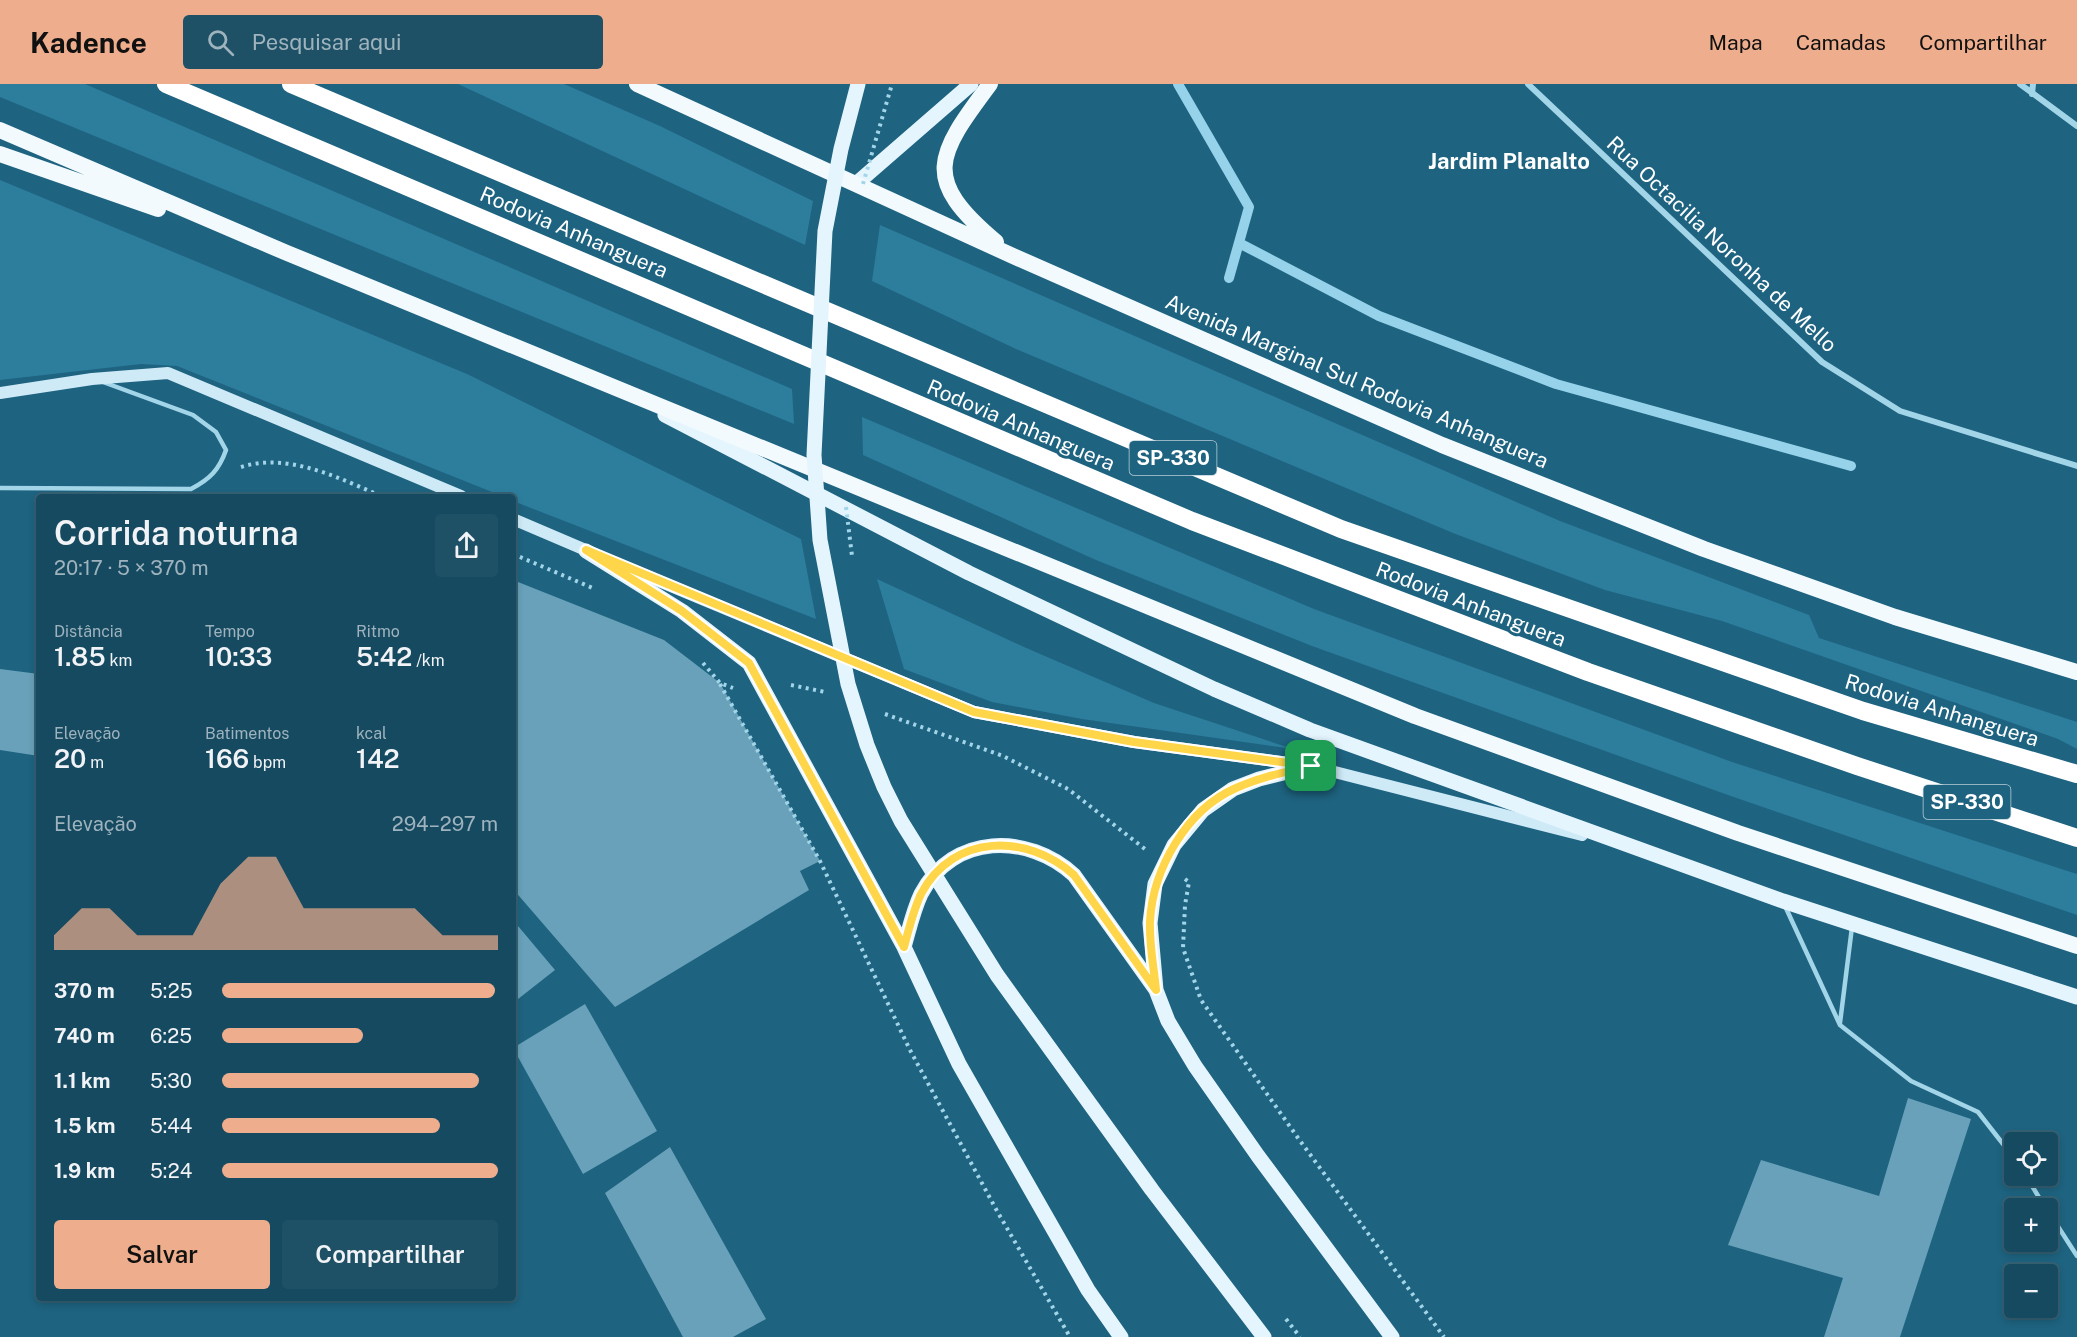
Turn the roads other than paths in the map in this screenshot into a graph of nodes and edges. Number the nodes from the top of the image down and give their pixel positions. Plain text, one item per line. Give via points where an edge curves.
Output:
1 (166, 84) edge
2 (291, 84) edge
3 (637, 84) edge
4 (858, 84) edge
5 (970, 84) edge
6 (990, 84) edge
7 (1528, 84) edge
8 (2020, 84) edge
9 (2033, 84) edge
10 (2032, 94) junction
11 (2077, 126) edge
12 (0, 130) edge
13 (0, 154) edge
14 (859, 187) junction
15 (287, 253) junction
16 (1013, 256) junction
17 (585, 374) junction
18 (92, 379) junction
19 (0, 393) edge
20 (2077, 466) edge
21 (0, 488) edge
22 (456, 494) edge
23 (516, 520) edge
24 (586, 550) junction
25 (2077, 672) edge
26 (1311, 766) junction
27 (2077, 774) edge
28 (2077, 838) edge
29 (1642, 850) junction
30 (1783, 901) junction
31 (1852, 923) junction
32 (2077, 946) edge
33 (904, 947) junction
34 (1156, 990) junction
35 (2077, 997) edge
36 (1840, 1025) junction
37 (2004, 1145) edge
38 (2058, 1227) edge
39 (2077, 1256) edge
40 (1121, 1337) edge
41 (1264, 1337) edge
42 (1392, 1337) edge

1 - 28 highway, Rodovia Anhanguera / SP-330 via 1192,521 1588,672
2 - 27 highway, Rodovia Anhanguera / SP-330 via 1341,529 1863,711
3 - 14 highway, Avenida Marginal Sul Rodovia Anhanguera
4 - 41 main road, bridge via 825,231 814,455 820,540 848,684 867,745 901,821 997,975
5 - 14 main road
6 - 16 highway via 959,125 944,159 946,188 965,216
7 - 20 street, Rua Octacilia Noronha de Mello via 1822,362 1900,411
8 - 10 street
9 - 10 street
10 - 11 street
12 - 15 highway
13 - 15 highway
14 - 16 highway, Avenida Marginal Sul Rodovia Anhanguera
15 - 17 highway
16 - 25 highway, Avenida Marginal Sul Rodovia Anhanguera via 1442,445 1704,549 1895,617
17 - 29 main road via 969,573 1214,689 1310,730
17 - 32 highway via 1415,716 1738,833
18 - 19 main road
18 - 21 lane via 193,415 216,432 226,450 220,466 208,481 191,489
18 - 22 main road via 168,373
23 - 24 main road
24 - 26 main road via 974,712 1134,742
24 - 33 main road via 682,611 749,663
26 - 29 main road
26 - 34 main road via 1259,778 1233,789 1203,810 1174,845 1155,884 1150,922
29 - 30 main road
30 - 31 main road
30 - 36 lane
31 - 35 main road
31 - 36 lane
33 - 34 main road via 922,894 948,863 985,847 1024,846 1059,862 1074,875
33 - 40 main road via 959,1064 1088,1290
34 - 42 main road via 1168,1021 1195,1066
36 - 37 lane via 1911,1081 1978,1112
38 - 39 lane

